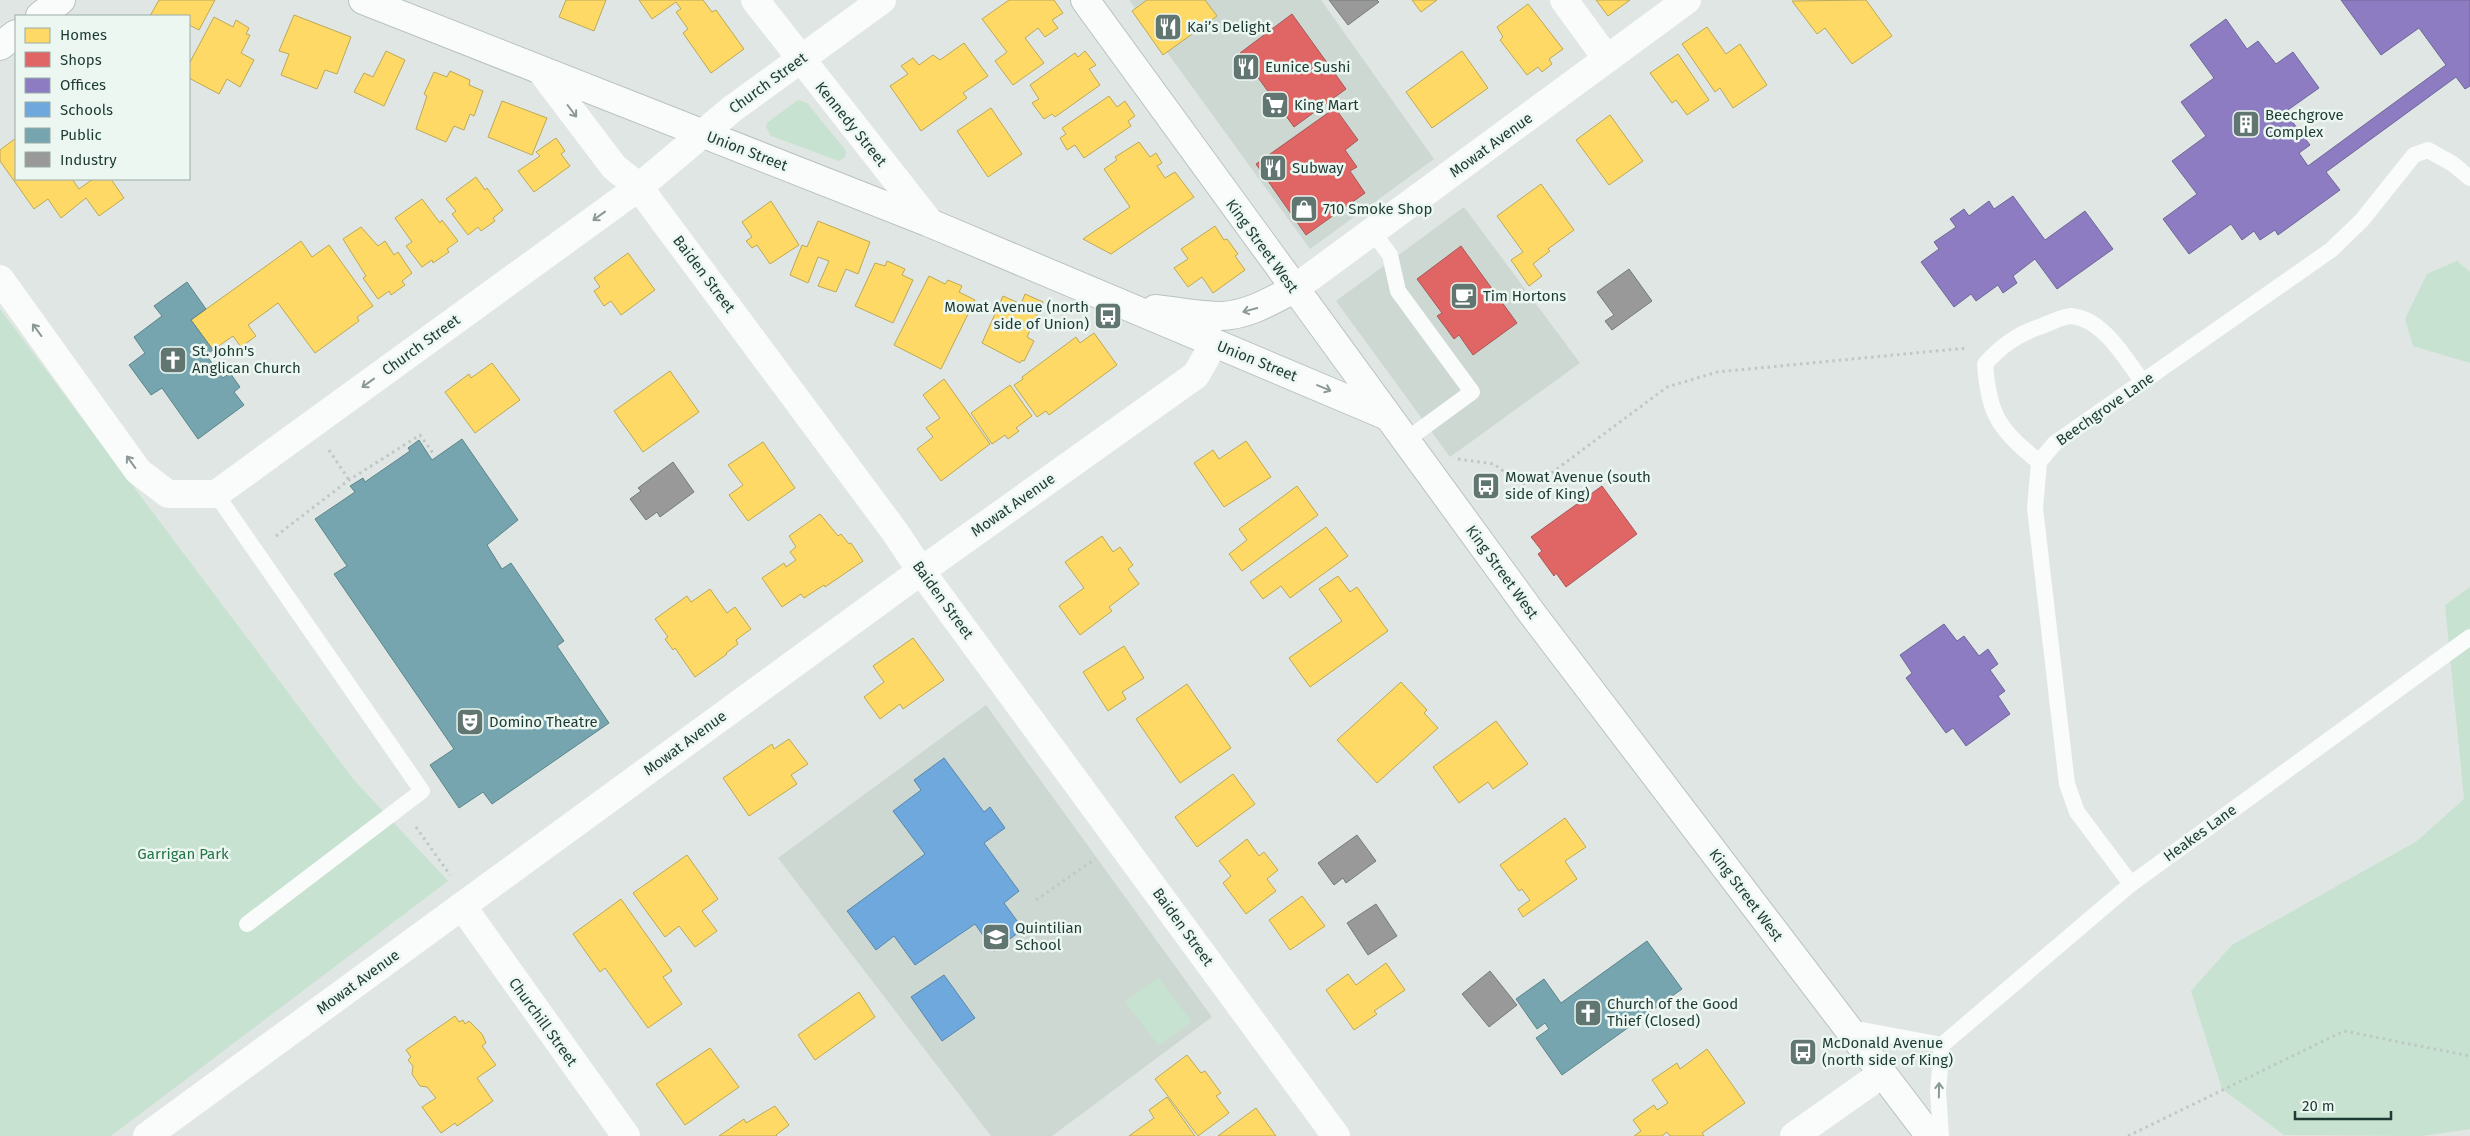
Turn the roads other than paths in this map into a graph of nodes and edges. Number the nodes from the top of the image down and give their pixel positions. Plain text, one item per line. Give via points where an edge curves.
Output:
1 (61, 0) edge
2 (363, 0) edge
3 (755, 0) edge
4 (882, 0) edge
5 (1085, 0) edge
6 (1564, 0) edge
7 (1688, 0) edge
8 (41, 15) edge
9 (15, 35) edge
10 (0, 46) edge
11 (800, 59) junction
12 (1606, 59) junction
13 (542, 72) junction
14 (703, 134) junction
15 (2470, 178) edge
16 (639, 187) junction
17 (930, 223) junction
18 (1372, 231) junction
19 (0, 279) edge
20 (1294, 289) junction
21 (1128, 306) junction
22 (1214, 343) junction
23 (2143, 382) junction
24 (1385, 414) junction
25 (1405, 441) junction
26 (2039, 462) junction
27 (216, 494) junction
28 (920, 571) junction
29 (2470, 637) edge
30 (2131, 884) junction
31 (462, 906) junction
32 (247, 924) dead end
33 (1846, 1027) junction
34 (1942, 1045) junction
35 (1882, 1074) junction
36 (147, 1136) edge
37 (626, 1136) edge
38 (1336, 1136) edge
39 (1794, 1136) edge
40 (1930, 1136) edge
41 (1941, 1136) edge

1 - 8 street
2 - 13 street, Union Street
3 - 11 street, Kennedy Street
4 - 11 street, Church Street
5 - 20 street, King Street West
6 - 12 street
7 - 12 street, Mowat Avenue
9 - 10 street
11 - 14 street, Church Street
11 - 17 street, Kennedy Street
12 - 18 street, Mowat Avenue
13 - 14 street, Union Street
13 -> 16 street, Baiden Street via 614,166
14 - 16 street, Church Street
14 - 17 street, Union Street
15 - 23 lane, Beechgrove Lane via 2428,150 2414,155 2362,220 2331,250
16 -> 27 street, Church Street
16 - 28 street, Baiden Street via 895,532
17 - 21 street, Union Street
18 - 20 street, Mowat Avenue
18 - 25 lane via 1390,255 1398,291 1472,392
27 -> 19 street via 168,494 138,471
20 -> 21 street, Union Street via 1257,308 1220,316
20 - 24 street, King Street West
21 - 22 street, Union Street
22 -> 24 street, Union Street
22 - 28 street, Mowat Avenue via 1196,375
23 - 26 lane, Beechgrove Lane via 2055,443
23 - 26 lane via 2095,325 2070,316 2002,345 1985,364 1986,390 1995,416 2018,445
24 - 25 street, King Street West
25 - 33 street, King Street West
26 - 30 lane via 2035,508 2067,784 2077,812
27 - 32 lane via 422,791
28 - 31 street, Mowat Avenue
28 - 38 street, Baiden Street
29 - 30 lane, Heakes Lane
30 - 34 lane, Heakes Lane
31 - 36 street, Mowat Avenue
31 - 37 street, Churchill Street
33 - 34 lane
33 - 35 street, King Street West
41 -> 34 lane via 1938,1091
35 - 39 street
35 - 40 street, King Street West

